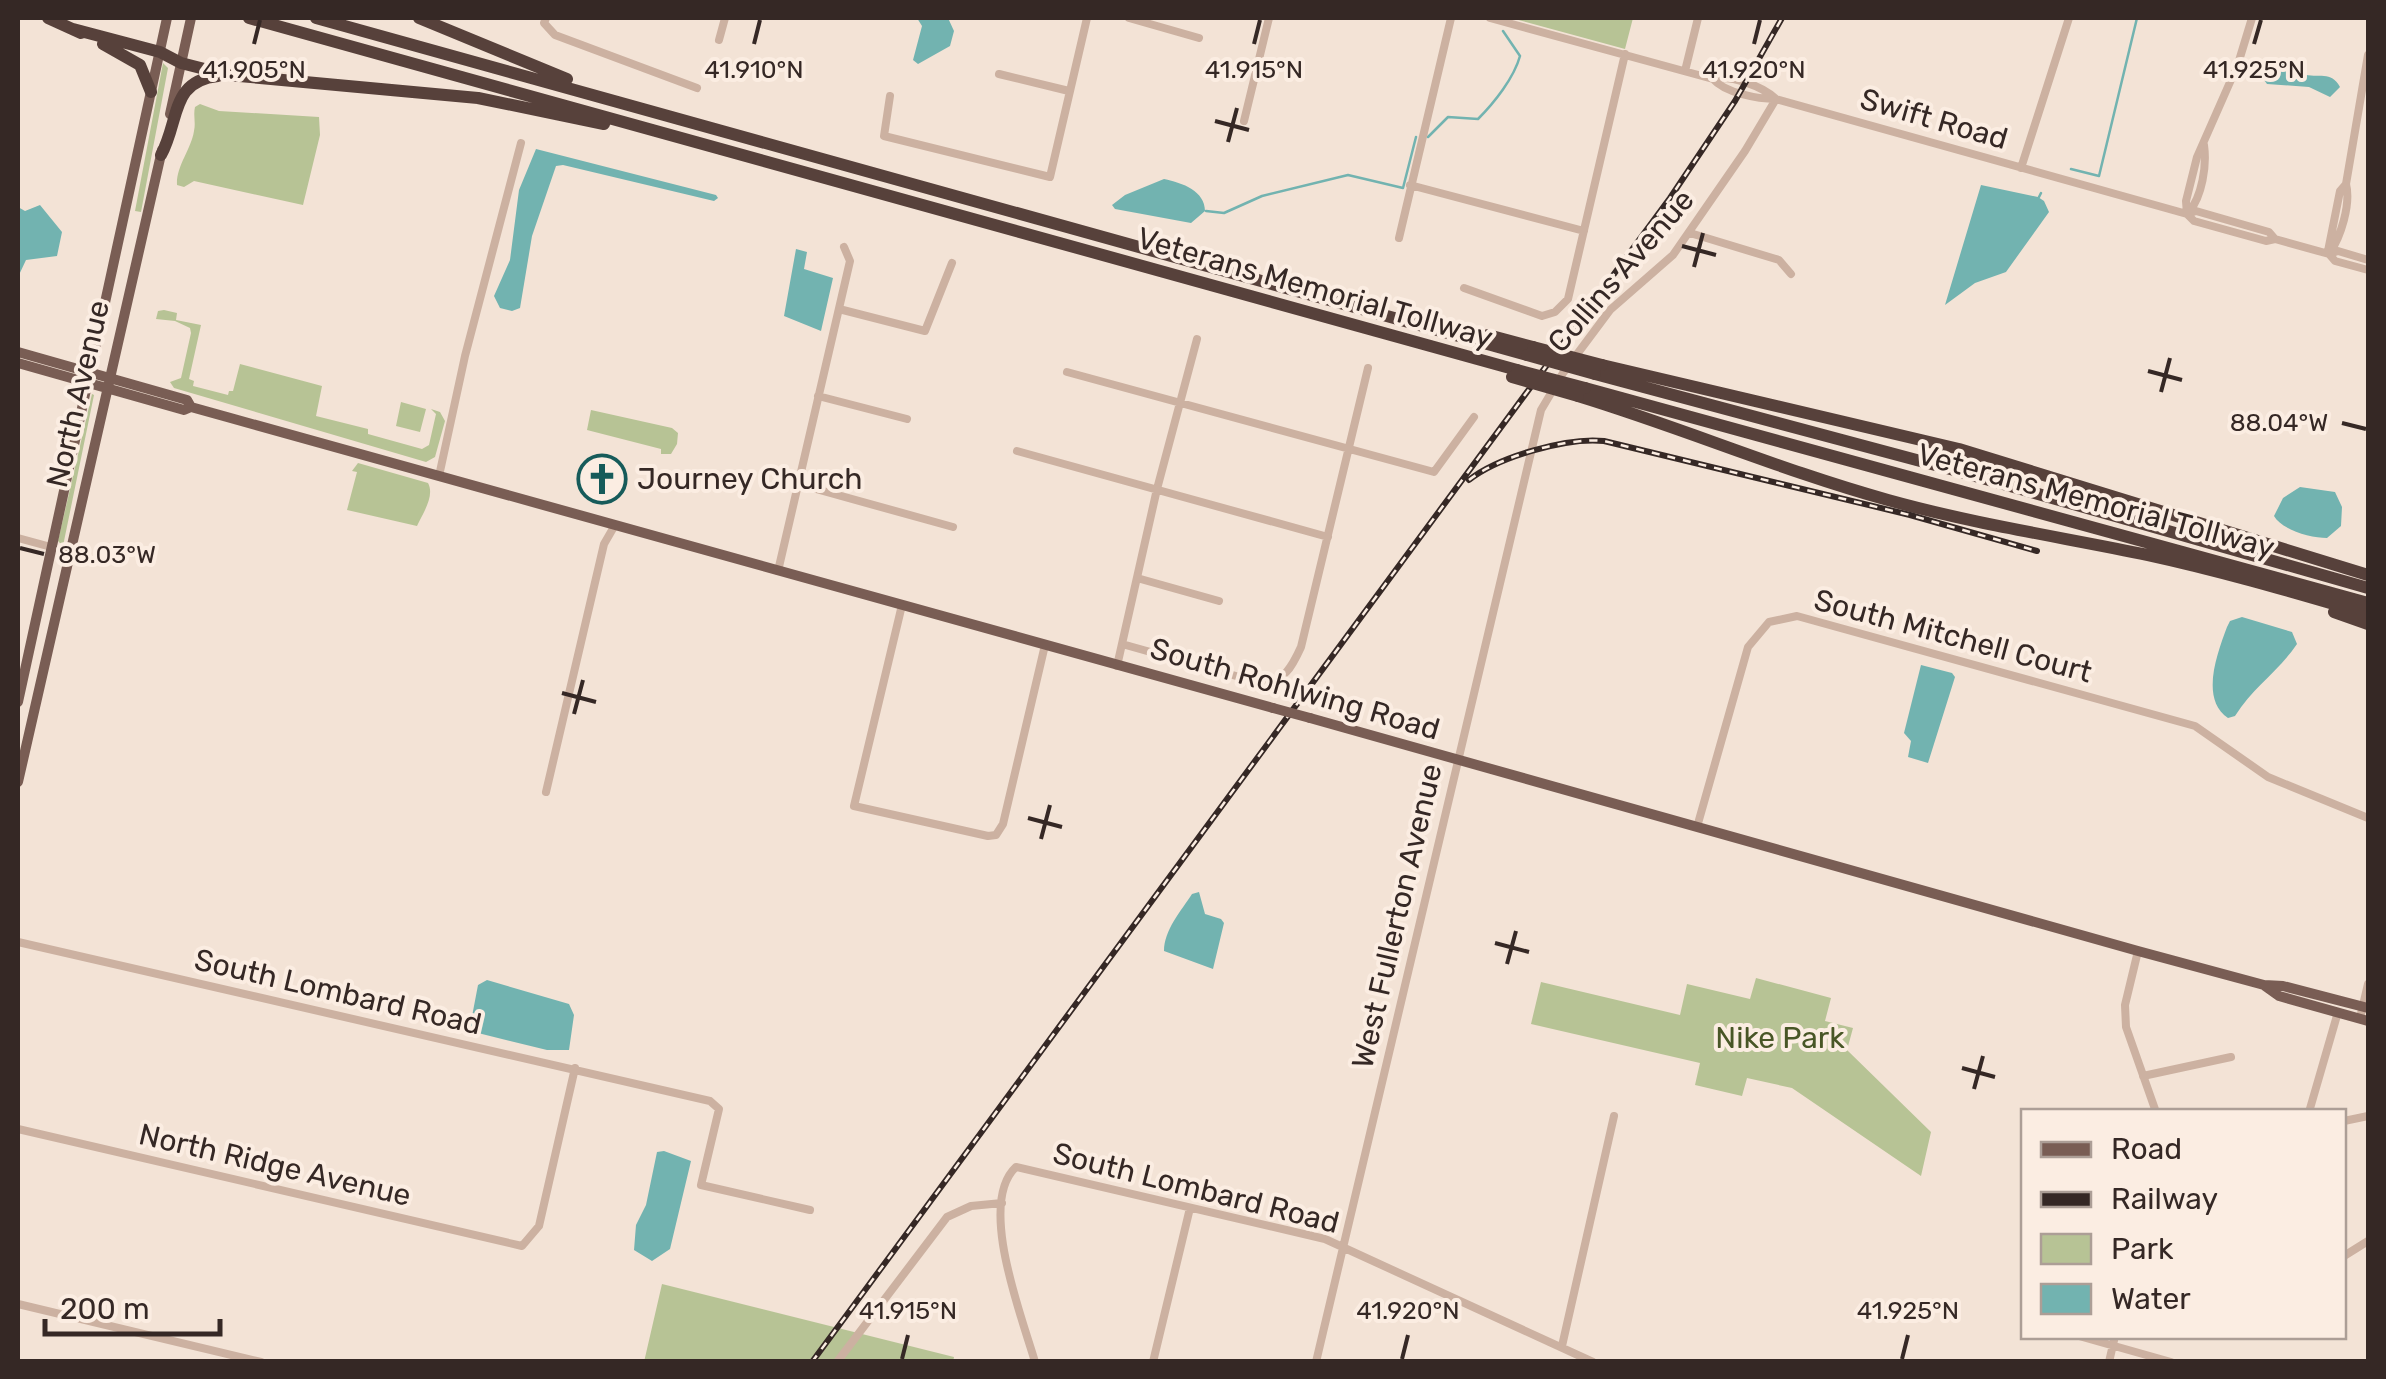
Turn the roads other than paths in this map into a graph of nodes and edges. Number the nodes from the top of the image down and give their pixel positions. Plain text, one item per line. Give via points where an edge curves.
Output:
1 (48, 18) edge
2 (249, 18) edge
3 (316, 18) edge
4 (419, 18) edge
5 (546, 18) edge
6 (725, 18) edge
7 (1087, 18) edge
8 (1128, 18) edge
9 (1270, 18) edge
10 (1451, 18) edge
11 (1490, 18) edge
12 (1698, 18) edge
13 (2069, 18) edge
14 (2252, 18) edge
15 (167, 20) edge
16 (189, 23) edge
17 (73, 29) junction
18 (1199, 38) dead end
19 (719, 40) dead end
20 (160, 52) junction
21 (1625, 54) junction
22 (2368, 55) edge
23 (181, 64) junction
24 (1685, 71) junction
25 (228, 74) junction
26 (1000, 74) dead end
27 (697, 88) dead end
28 (1069, 91) junction
29 (151, 92) junction
30 (890, 96) dead end
31 (1776, 99) junction
32 (634, 106) junction
33 (1244, 121) dead end
34 (521, 143) dead end
35 (732, 152) junction
36 (160, 155) junction
37 (2022, 168) junction
38 (1410, 185) junction
39 (2187, 214) junction
40 (1584, 231) junction
41 (1690, 232) junction
42 (1399, 238) dead end
43 (844, 246) dead end
44 (2328, 254) junction
45 (2368, 260) edge
46 (952, 263) dead end
47 (2368, 270) edge
48 (1791, 274) dead end
49 (1464, 288) dead end
50 (840, 309) junction
51 (1197, 339) dead end
52 (96, 346) junction
53 (18, 352) edge
54 (113, 352) junction
55 (18, 363) edge
56 (1368, 368) dead end
57 (1599, 369) junction
58 (62, 371) junction
59 (1067, 372) dead end
60 (90, 378) junction
61 (106, 383) junction
62 (142, 388) junction
63 (1582, 392) junction
64 (130, 395) junction
65 (818, 396) junction
66 (84, 401) junction
67 (1178, 402) junction
68 (191, 408) junction
69 (100, 411) junction
70 (1474, 416) dead end
71 (906, 419) dead end
72 (1537, 423) joint
73 (1348, 449) junction
74 (1017, 450) dead end
75 (439, 476) junction
76 (798, 484) junction
77 (1157, 490) junction
78 (614, 525) junction
79 (953, 528) dead end
80 (1328, 537) junction
81 (18, 538) edge
82 (2249, 538) junction
83 (51, 546) junction
84 (68, 558) junction
85 (2368, 566) edge
86 (778, 571) junction
87 (2213, 571) junction
88 (2368, 575) edge
89 (1138, 578) junction
90 (2368, 588) edge
91 (1219, 601) dead end
92 (2368, 603) edge
93 (902, 605) junction
94 (2368, 614) edge
95 (2368, 624) edge
96 (1122, 644) junction
97 (1045, 646) junction
98 (1117, 666) junction
99 (18, 702) edge
100 (1456, 760) junction
101 (18, 782) edge
102 (546, 792) dead end
103 (2368, 818) edge
104 (1698, 827) junction
105 (18, 942) edge
106 (2138, 951) junction
107 (2368, 984) edge
108 (2264, 985) junction
109 (2338, 1012) junction
110 (2366, 1016) edge
111 (2231, 1057) dead end
112 (576, 1068) junction
113 (2143, 1076) junction
114 (2155, 1109) edge
115 (2310, 1109) edge
116 (1614, 1116) dead end
117 (18, 1129) edge
118 (1002, 1203) junction
119 (1190, 1208) junction
120 (810, 1210) dead end
121 (2368, 1242) edge
122 (1344, 1246) junction
123 (2346, 1255) edge
124 (18, 1304) edge
125 (2114, 1341) edge
126 (1562, 1346) junction
127 (261, 1362) edge
128 (837, 1362) edge
129 (1035, 1362) edge
130 (1154, 1362) edge
131 (1316, 1362) edge
132 (1593, 1362) edge
133 (2110, 1362) edge
134 (2170, 1362) edge

1 - 17 highway
2 - 35 highway, Veterans Memorial Tollway
3 - 32 highway, Veterans Memorial Tollway
4 - 32 highway
5 - 27 street via 556,35
6 - 19 street
7 - 28 street
8 - 18 street
9 - 33 street
10 - 38 street
11 - 21 street, Swift Road
12 - 24 street
13 - 37 street
14 - 39 street via 2197,156
15 - 20 main road, North Avenue
16 - 23 main road, North Avenue
17 - 20 highway
17 - 29 highway via 134,60
20 - 23 highway
20 - 29 main road, North Avenue
21 - 24 street, Swift Road
21 - 40 street
22 - 44 street via 2348,194
23 - 25 highway
23 - 36 main road, North Avenue
24 - 31 street, Swift Road via 1766,90
25 - 35 highway via 478,98
25 - 36 highway via 188,86
26 - 28 street
28 - 30 street via 1050,176 884,136
29 - 52 main road, North Avenue
31 - 37 street, Swift Road
31 - 41 street, Collins Avenue
32 - 57 highway, Veterans Memorial Tollway, bridge
34 - 75 street
35 - 63 highway, Veterans Memorial Tollway, bridge
36 - 54 main road, North Avenue
37 - 39 street, Swift Road
38 - 40 street
38 - 42 street
39 - 44 street, Swift Road via 2269,232
40 - 49 street via 1568,300 1555,312 1542,316
41 - 48 street via 1779,260
41 - 72 street, Collins Avenue via 1662,267 1610,310 1547,398
43 - 50 street via 850,261
44 - 45 street
44 - 47 street
46 - 50 street via 924,331
50 - 65 street
51 - 67 street
52 - 58 main road
52 - 60 main road, North Avenue
53 - 58 main road
54 - 61 main road, North Avenue
54 - 62 main road via 116,366
55 - 58 main road
56 - 73 street
57 - 82 highway via 1958,449
57 - 90 highway, Veterans Memorial Tollway
58 - 60 main road
58 - 66 main road
59 - 67 street
60 - 61 main road
60 - 66 main road, North Avenue
61 - 62 main road
61 - 64 main road
61 - 69 main road, North Avenue
62 - 68 main road via 187,400
63 - 87 highway via 1774,465 1886,499
63 - 92 highway, Veterans Memorial Tollway
64 - 68 main road
64 - 69 main road
65 - 71 street
65 - 76 street
66 - 83 main road, North Avenue
67 - 73 street
67 - 77 street
68 - 75 main road, South Rohlwing Road
69 - 84 main road, North Avenue
70 - 73 street via 1434,472
72 - 100 street, West Fullerton Avenue
73 - 80 street
74 - 77 street
75 - 78 main road, South Rohlwing Road
76 - 79 street
76 - 86 street
77 - 80 street
77 - 89 street
78 - 86 main road, South Rohlwing Road
78 - 102 street via 604,544
80 - 96 street via 1301,647 1279,680 1261,683
81 - 83 street
82 - 85 highway
82 - 88 highway
83 - 84 main road
83 - 99 main road, North Avenue
84 - 101 main road, North Avenue
86 - 93 main road, South Rohlwing Road
87 - 94 highway
87 - 95 highway
89 - 91 street
89 - 96 street
93 - 97 main road, South Rohlwing Road
93 - 97 street via 854,806 996,835
96 - 98 street
97 - 98 main road, South Rohlwing Road
98 - 100 main road, South Rohlwing Road, bridge
100 - 104 main road, South Rohlwing Road
100 - 122 street, West Fullerton Avenue
103 - 104 street, South Mitchell Court via 2268,777 2202,730 1804,616 1769,622 1748,646
104 - 106 main road, South Rohlwing Road
105 - 112 street, South Lombard Road
106 - 108 main road, South Rohlwing Road
106 - 113 street via 2125,1017
107 - 110 street
108 - 109 main road via 2279,996
108 - 110 main road
109 - 110 main road
109 - 115 street
111 - 113 street
112 - 117 street, North Ridge Avenue via 539,1226 522,1246
112 - 120 street, South Lombard Road via 710,1101 718,1108 701,1185
113 - 114 street
116 - 126 street
118 - 119 street, South Lombard Road via 1007,1175 1016,1167
118 - 128 street via 947,1217
118 - 129 street via 1003,1251
119 - 122 street, South Lombard Road
119 - 130 street
121 - 123 street
122 - 126 street, South Lombard Road
122 - 131 street, West Fullerton Avenue
124 - 127 street
125 - 133 street
125 - 134 street
126 - 132 street, South Lombard Road

